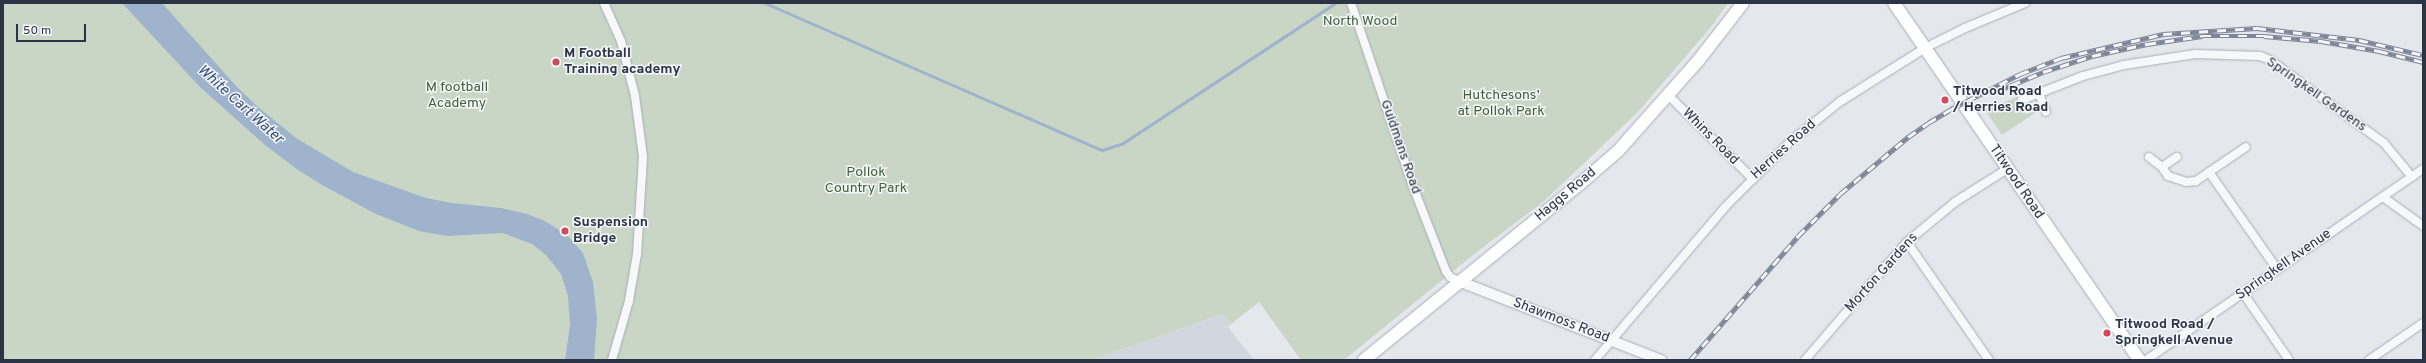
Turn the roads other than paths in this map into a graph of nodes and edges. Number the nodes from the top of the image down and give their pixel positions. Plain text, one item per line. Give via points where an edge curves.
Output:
1 (604, 3) edge
2 (1352, 3) edge
3 (1743, 3) edge
4 (1894, 3) edge
5 (2025, 3) edge
6 (1925, 48) junction
7 (2039, 93) junction
8 (1669, 96) junction
9 (2022, 100) dead end
10 (2046, 112) dead end
11 (2246, 147) dead end
12 (2149, 156) dead end
13 (2177, 157) dead end
14 (2162, 167) junction
15 (2007, 169) junction
16 (2423, 169) edge
17 (2209, 172) junction
18 (1752, 178) junction
19 (2412, 178) junction
20 (2383, 197) junction
21 (2423, 226) edge
22 (1907, 242) junction
23 (2277, 270) junction
24 (1461, 282) junction
25 (2243, 293) junction
26 (2423, 323) edge
27 (1612, 341) junction
28 (612, 360) edge
29 (1364, 360) edge
30 (1595, 360) edge
31 (1661, 360) edge
32 (1805, 360) edge
33 (1989, 360) edge
34 (2139, 360) edge
35 (2146, 360) edge
36 (2288, 360) edge
37 (2369, 360) edge

1 - 28 street via 621,42 635,96 643,151 641,221 637,254 629,301
2 - 24 street, Guidmans Road via 1414,189 1446,271 1450,277
3 - 8 main road, Haggs Road
4 - 6 main road, Titwood Road
5 - 6 street, Herries Road
6 - 15 main road, Titwood Road
6 - 18 street, Herries Road via 1840,101 1791,141
7 - 9 street, Springkell Gardens
7 - 10 street
7 - 19 street, Springkell Gardens via 2102,70 2171,57 2215,53 2260,56 2270,60 2384,143
8 - 18 street, Whins Road
8 - 24 main road, Haggs Road via 1597,169
11 - 17 street
12 - 14 street
13 - 14 street
14 - 17 street via 2168,176 2176,181 2196,181
15 - 22 street, Morton Gardens via 1956,202
15 - 34 main road, Titwood Road
16 - 19 street, Springkell Avenue
17 - 23 street
18 - 27 street, Herries Road
19 - 20 street, Springkell Avenue
20 - 21 street
20 - 23 street, Springkell Avenue
22 - 32 street, Morton Gardens
22 - 33 street
23 - 25 street, Springkell Avenue
24 - 27 street, Shawmoss Road
24 - 29 main road, Haggs Road
25 - 35 street, Springkell Avenue
25 - 36 street
26 - 37 street
27 - 30 street, Herries Road
27 - 31 street, Shawmoss Road

